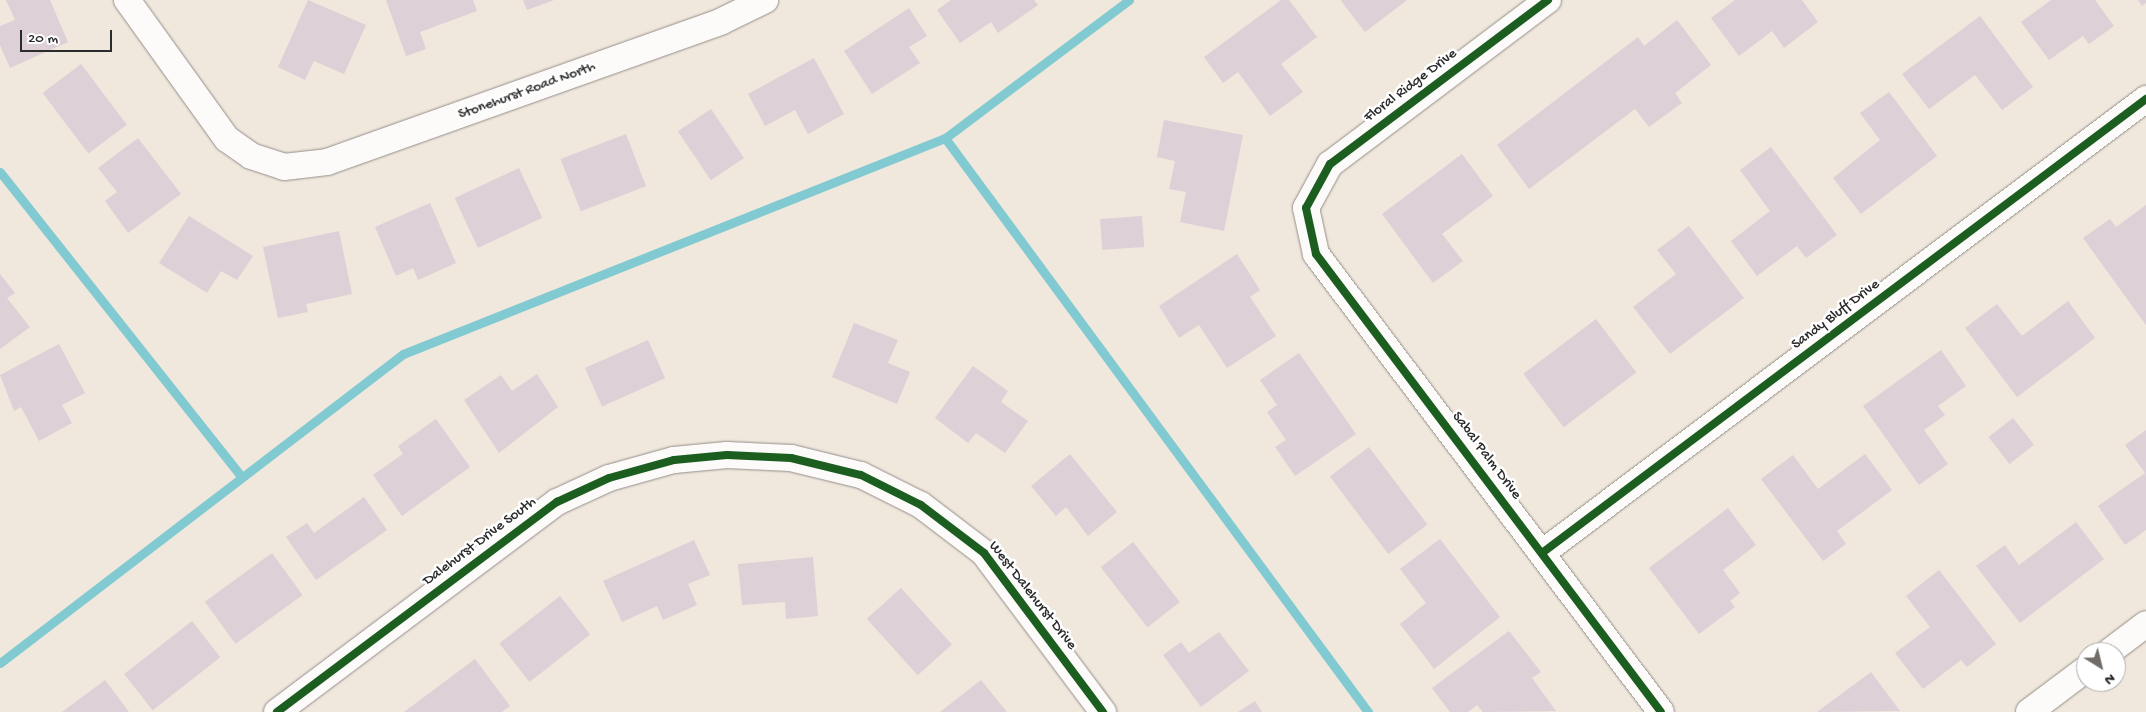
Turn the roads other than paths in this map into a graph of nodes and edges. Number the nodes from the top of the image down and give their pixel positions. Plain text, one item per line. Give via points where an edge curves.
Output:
1 (127, 0) edge
2 (765, 0) edge
3 (1548, 0) edge
4 (2146, 98) edge
5 (1306, 208) joint
6 (727, 454) joint
7 (1542, 553) junction
8 (2146, 624) edge
9 (2122, 642) edge
10 (2076, 677) edge
11 (277, 712) edge
12 (1102, 712) edge
13 (1661, 712) edge
14 (2029, 712) edge

1 - 2 street, Stonehurst Road North via 227,139 251,156 284,167 327,162 722,22
3 - 5 street, Floral Ridge Drive via 1330,164
4 - 7 street, Sandy Bluff Drive
5 - 7 street, Sabal Palm Drive via 1316,254
6 - 11 street, Dalehurst Drive South via 674,460 609,478 557,502
6 - 12 street, West Dalehurst Drive via 791,458 861,475 922,505 984,553
7 - 13 street, Sabal Palm Drive
8 - 9 street
10 - 14 street

